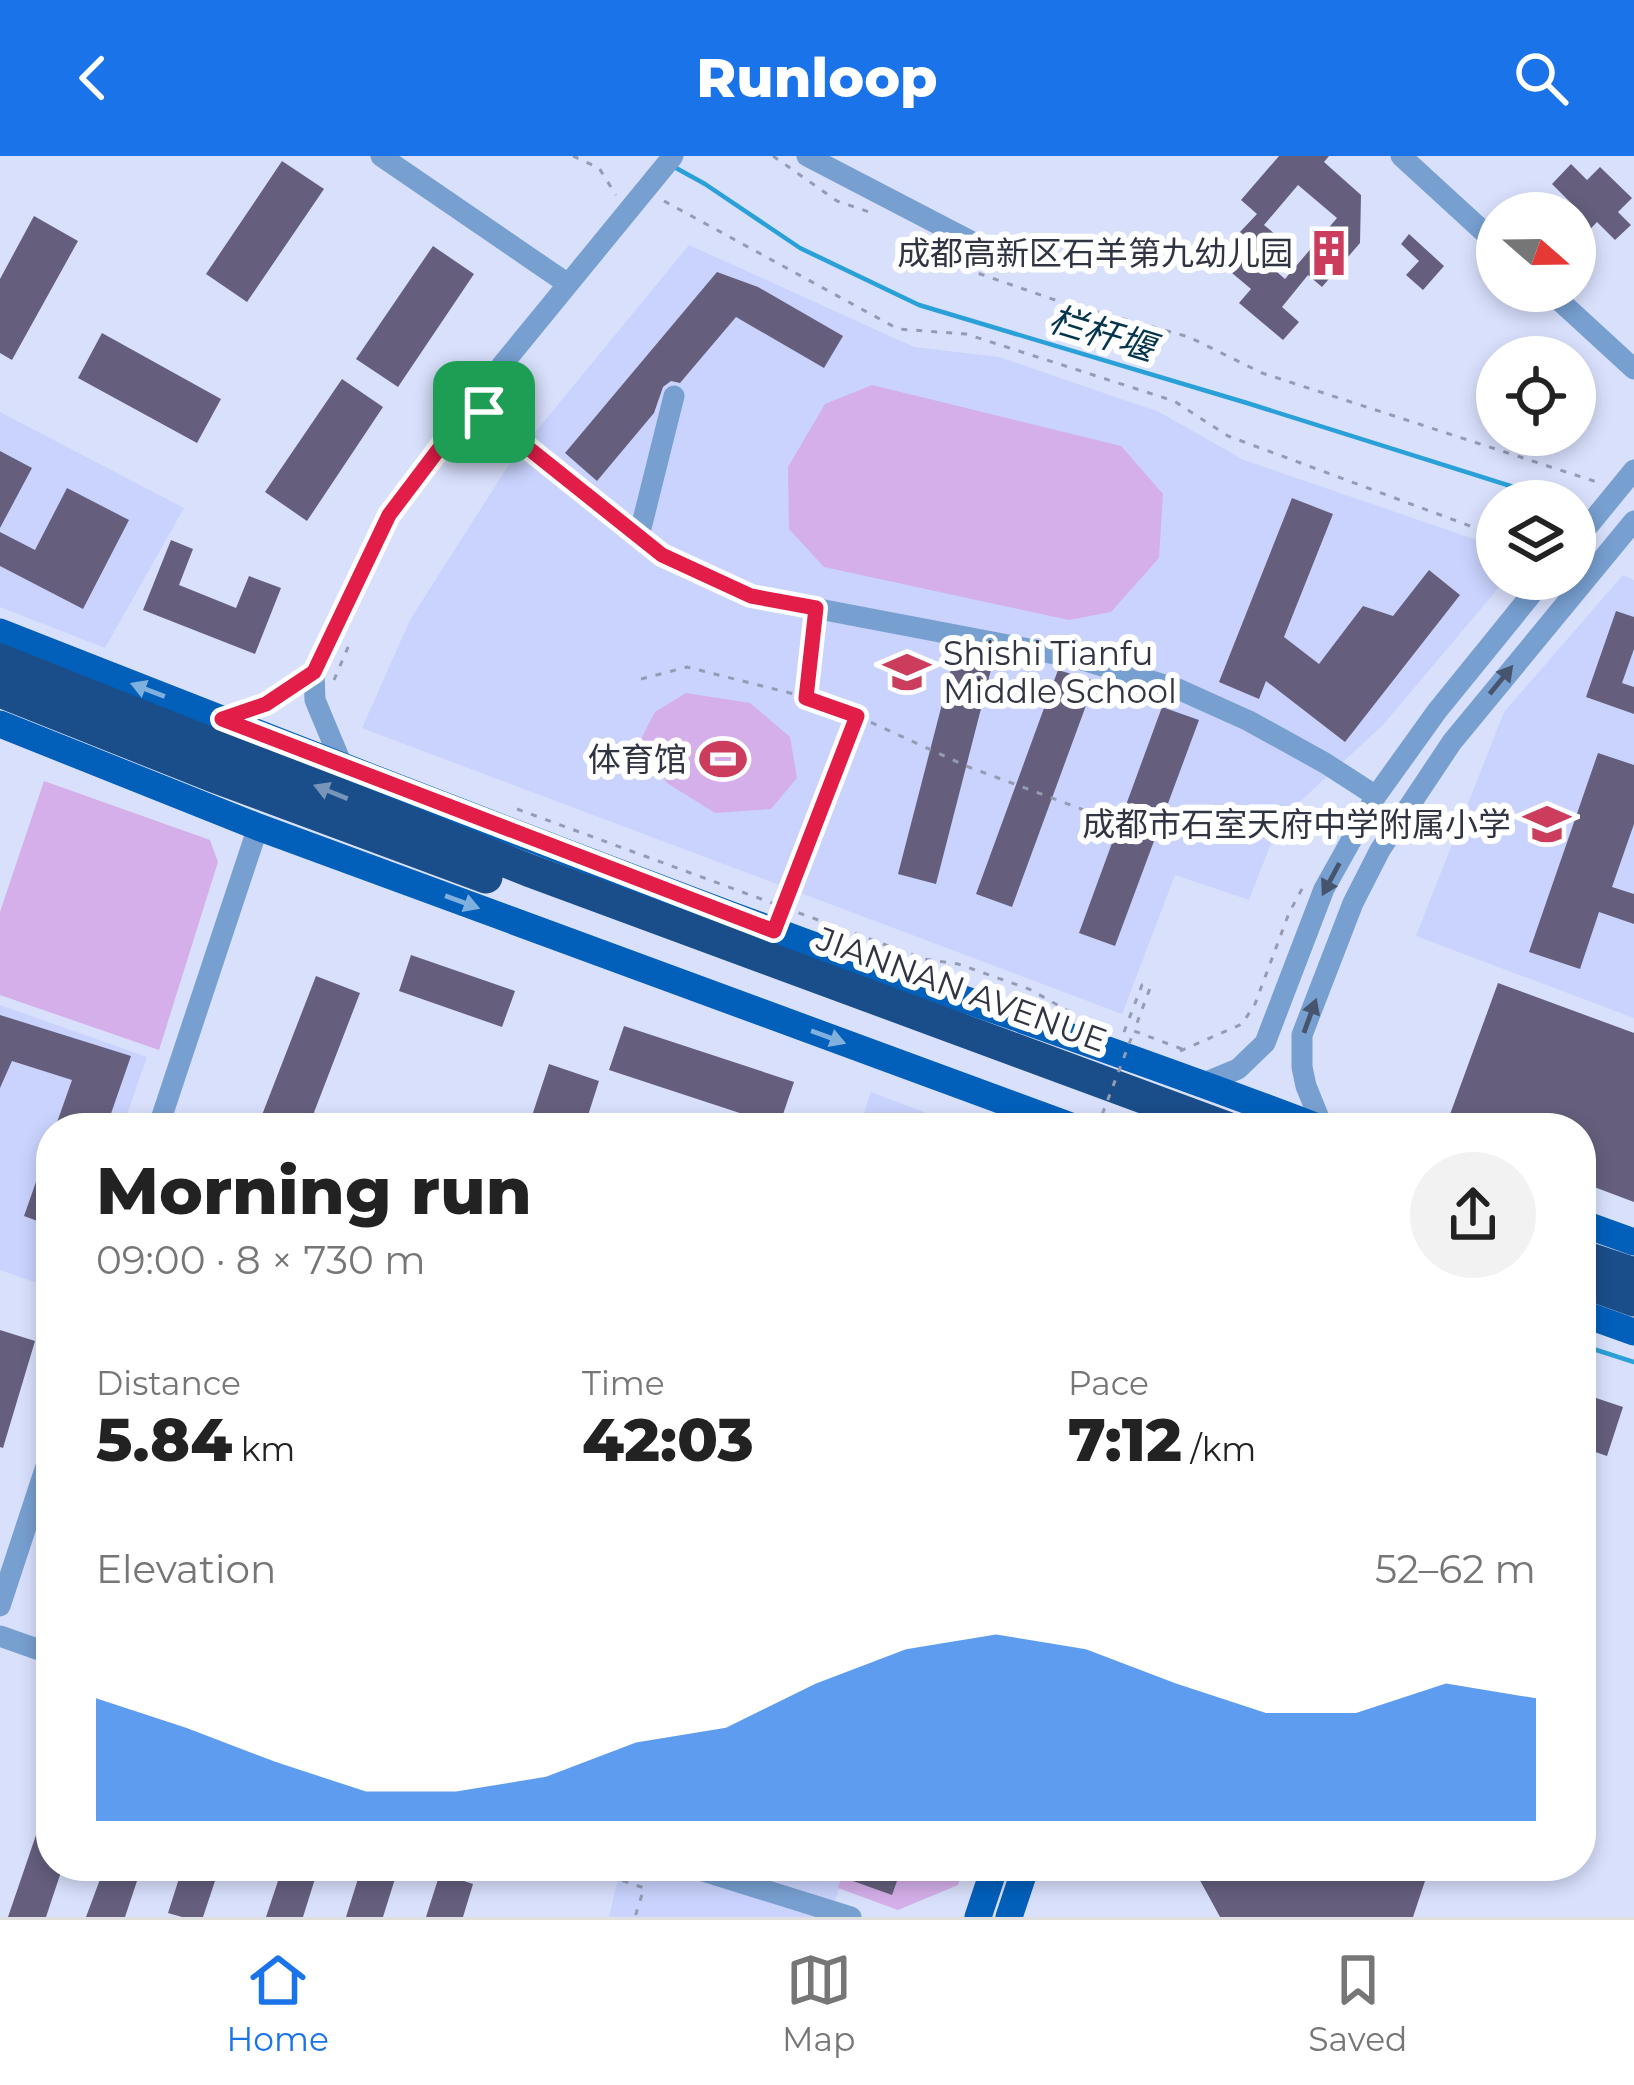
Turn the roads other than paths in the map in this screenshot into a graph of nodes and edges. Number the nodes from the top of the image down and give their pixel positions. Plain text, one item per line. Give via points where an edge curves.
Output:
1 (381, 156) edge
2 (807, 156) edge
3 (1401, 156) edge
4 (667, 164) edge
5 (1476, 225) edge
6 (1009, 261) dead end
7 (568, 284) junction
8 (1572, 312) edge
9 (1634, 369) edge
10 (674, 396) dead end
11 (473, 404) junction
12 (1634, 470) edge
13 (1596, 516) edge
14 (1634, 521) edge
15 (639, 536) junction
16 (1527, 600) edge
17 (0, 632) edge
18 (0, 660) edge
19 (314, 672) junction
20 (0, 691) edge
21 (222, 719) junction
22 (0, 724) edge
23 (344, 767) junction
24 (212, 775) junction
25 (157, 787) junction
26 (1376, 796) junction
27 (493, 811) junction
28 (258, 827) junction
29 (528, 869) junction
30 (1204, 1083) junction
31 (163, 1113) edge
32 (1057, 1113) edge
33 (1125, 1113) edge
34 (1187, 1113) edge
35 (1283, 1113) edge
36 (1316, 1113) edge
37 (1596, 1228) edge
38 (1634, 1242) edge
39 (1596, 1261) edge
40 (1634, 1274) edge
41 (1596, 1294) edge
42 (1634, 1300) edge
43 (1596, 1301) edge
44 (1634, 1332) edge
45 (36, 1497) edge
46 (0, 1606) edge
47 (0, 1636) edge
48 (36, 1649) edge
49 (735, 1881) edge
50 (990, 1881) edge
51 (1021, 1881) edge
52 (850, 1917) edge
53 (978, 1917) edge
54 (1010, 1917) edge

1 - 7 street
2 - 6 street
3 - 5 street
4 - 7 street
7 - 11 street
8 - 9 street
10 - 15 street
11 - 15 street
11 - 19 street via 389,515
12 - 13 street
36 -> 14 street via 1302,1035 1382,846 1451,742
15 - 26 street via 751,596 1076,658 1178,688
16 - 26 street
21 -> 17 main road
29 -> 18 highway, JIANNAN AVENUE
19 - 21 street via 266,704
19 - 23 street via 315,700
20 - 24 highway, JIANNAN AVENUE
21 - 23 main road
22 - 25 main road
23 - 27 main road
24 - 25 main road
24 - 33 highway, JIANNAN AVENUE
25 - 28 main road
26 -> 30 street via 1324,889 1265,1043 1238,1069
27 - 29 main road
27 - 30 main road
28 - 31 street
28 -> 32 main road
29 - 34 highway, JIANNAN AVENUE
30 - 35 main road
37 - 38 main road
39 - 40 highway
41 - 42 highway
43 - 44 main road
45 - 46 street
47 - 48 street
49 - 52 street
50 - 53 main road
51 - 54 main road

